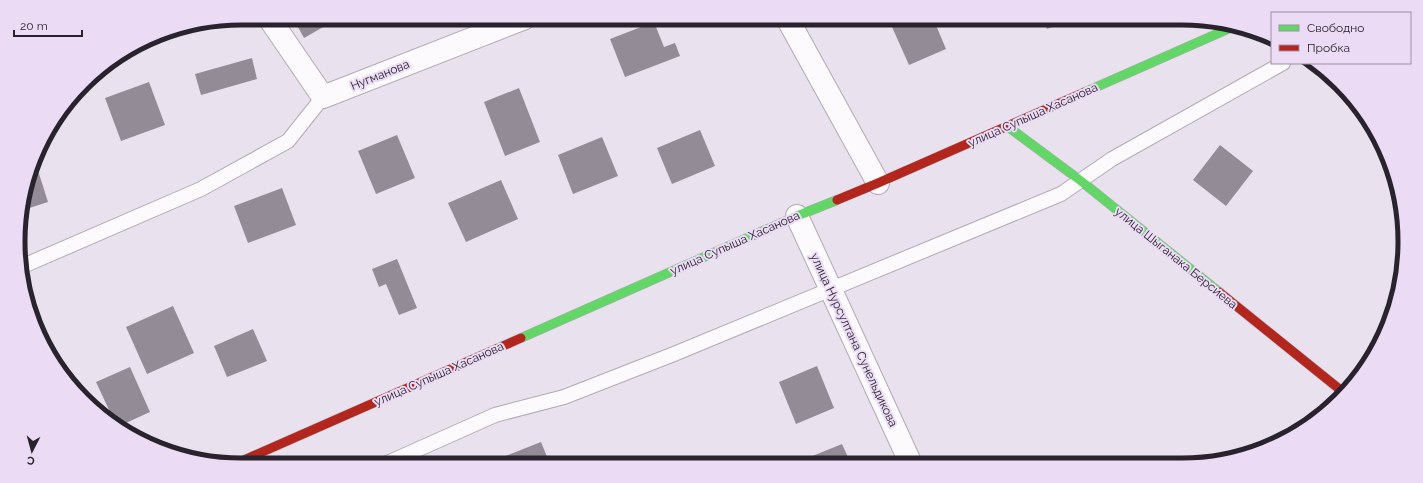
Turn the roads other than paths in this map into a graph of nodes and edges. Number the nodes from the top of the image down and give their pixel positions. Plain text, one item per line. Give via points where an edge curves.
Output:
1 (274, 25) edge
2 (507, 25) edge
3 (791, 25) edge
4 (1227, 30) edge
5 (1281, 64) edge
6 (323, 98) junction
7 (1007, 126) junction
8 (1081, 181) junction
9 (878, 183) junction
10 (797, 216) junction
11 (26, 265) edge
12 (831, 290) junction
13 (1340, 389) edge
14 (249, 458) edge
15 (399, 458) edge
16 (909, 458) edge

1 - 6 street
2 - 6 street, Нугманова
3 - 9 street
4 - 7 street, улица Супыша Хасанова
5 - 8 lane via 1112,159
6 - 11 lane via 288,141 201,189
7 - 8 street, улица Шыганака Берсиева
7 - 9 street, улица Супыша Хасанова
8 - 12 lane via 1061,194
8 - 13 street, улица Шыганака Берсиева
9 - 10 street, улица Супыша Хасанова
10 - 12 street, улица Нурсултана Сунельдикова
10 - 14 street, улица Супыша Хасанова
12 - 15 lane via 564,397 495,415
12 - 16 street, улица Нурсултана Сунельдикова

